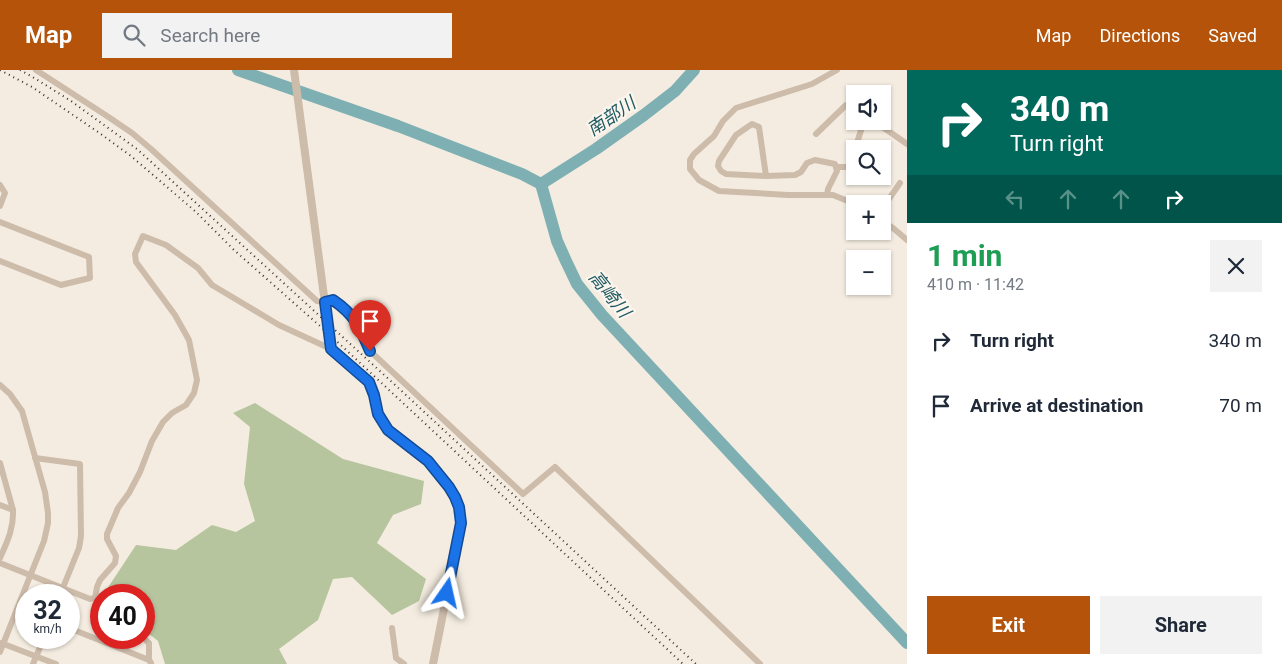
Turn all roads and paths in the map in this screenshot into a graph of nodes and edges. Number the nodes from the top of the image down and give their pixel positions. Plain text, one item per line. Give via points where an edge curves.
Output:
1 (36, 70) edge
2 (294, 70) edge
3 (837, 70) edge
4 (846, 105) edge
5 (887, 130) edge
6 (816, 134) dead end
7 (907, 144) edge
8 (836, 167) junction
9 (846, 167) edge
10 (766, 176) junction
11 (900, 183) dead end
12 (0, 185) edge
13 (826, 195) junction
14 (891, 196) edge
15 (846, 200) edge
16 (0, 206) edge
17 (0, 222) edge
18 (891, 227) edge
19 (907, 240) edge
20 (0, 261) edge
21 (325, 302) junction
22 (331, 349) junction
23 (0, 385) edge
24 (35, 458) junction
25 (0, 464) edge
26 (0, 505) edge
27 (13, 510) junction
28 (3, 544) edge
29 (0, 558) edge
30 (0, 563) edge
31 (31, 575) junction
32 (47, 584) edge
33 (65, 584) edge
34 (99, 584) edge
35 (392, 628) dead end
36 (80, 633) edge
37 (2, 643) edge
38 (39, 649) edge
39 (149, 649) edge
40 (0, 652) edge
41 (36, 656) junction
42 (150, 662) edge
43 (33, 664) edge
44 (56, 664) edge
45 (404, 664) edge
46 (434, 664) edge
47 (760, 664) edge

1 - 21 street via 151,149 317,301
2 - 21 street
3 - 13 street via 812,84 736,108 690,160 690,169 699,180 719,192
4 - 6 street
5 - 7 street
8 - 9 street
8 - 10 street via 815,160 806,163 802,172 795,175
8 - 13 street
10 - 10 street via 726,174 718,166 736,135 752,124 759,127
11 - 14 street
12 - 16 street via 5,192
13 - 15 street
17 - 20 street via 89,257 90,278 61,286
18 - 19 street
21 - 22 street
21 - 47 street via 333,300 345,308 355,319 370,351 523,494 555,467
22 - 34 street via 272,321 212,285 198,268 166,245 143,236 135,254 136,262 189,340 197,380 186,405 163,422 140,472 118,508 106,534 116,556 115,563
22 - 46 street via 369,382 378,414 388,430 428,461 449,487 459,507 461,523
23 - 24 street via 22,411
24 - 31 street via 45,492 48,523
24 - 33 street via 80,464 81,536
25 - 27 street
26 - 27 street
27 - 28 street via 13,525
28 - 29 street
30 - 31 street
31 - 32 street
31 - 37 street
35 - 45 street via 396,658
36 - 42 street
37 - 40 street
37 - 41 street
38 - 41 street
39 - 42 street
41 - 43 street
41 - 44 street

